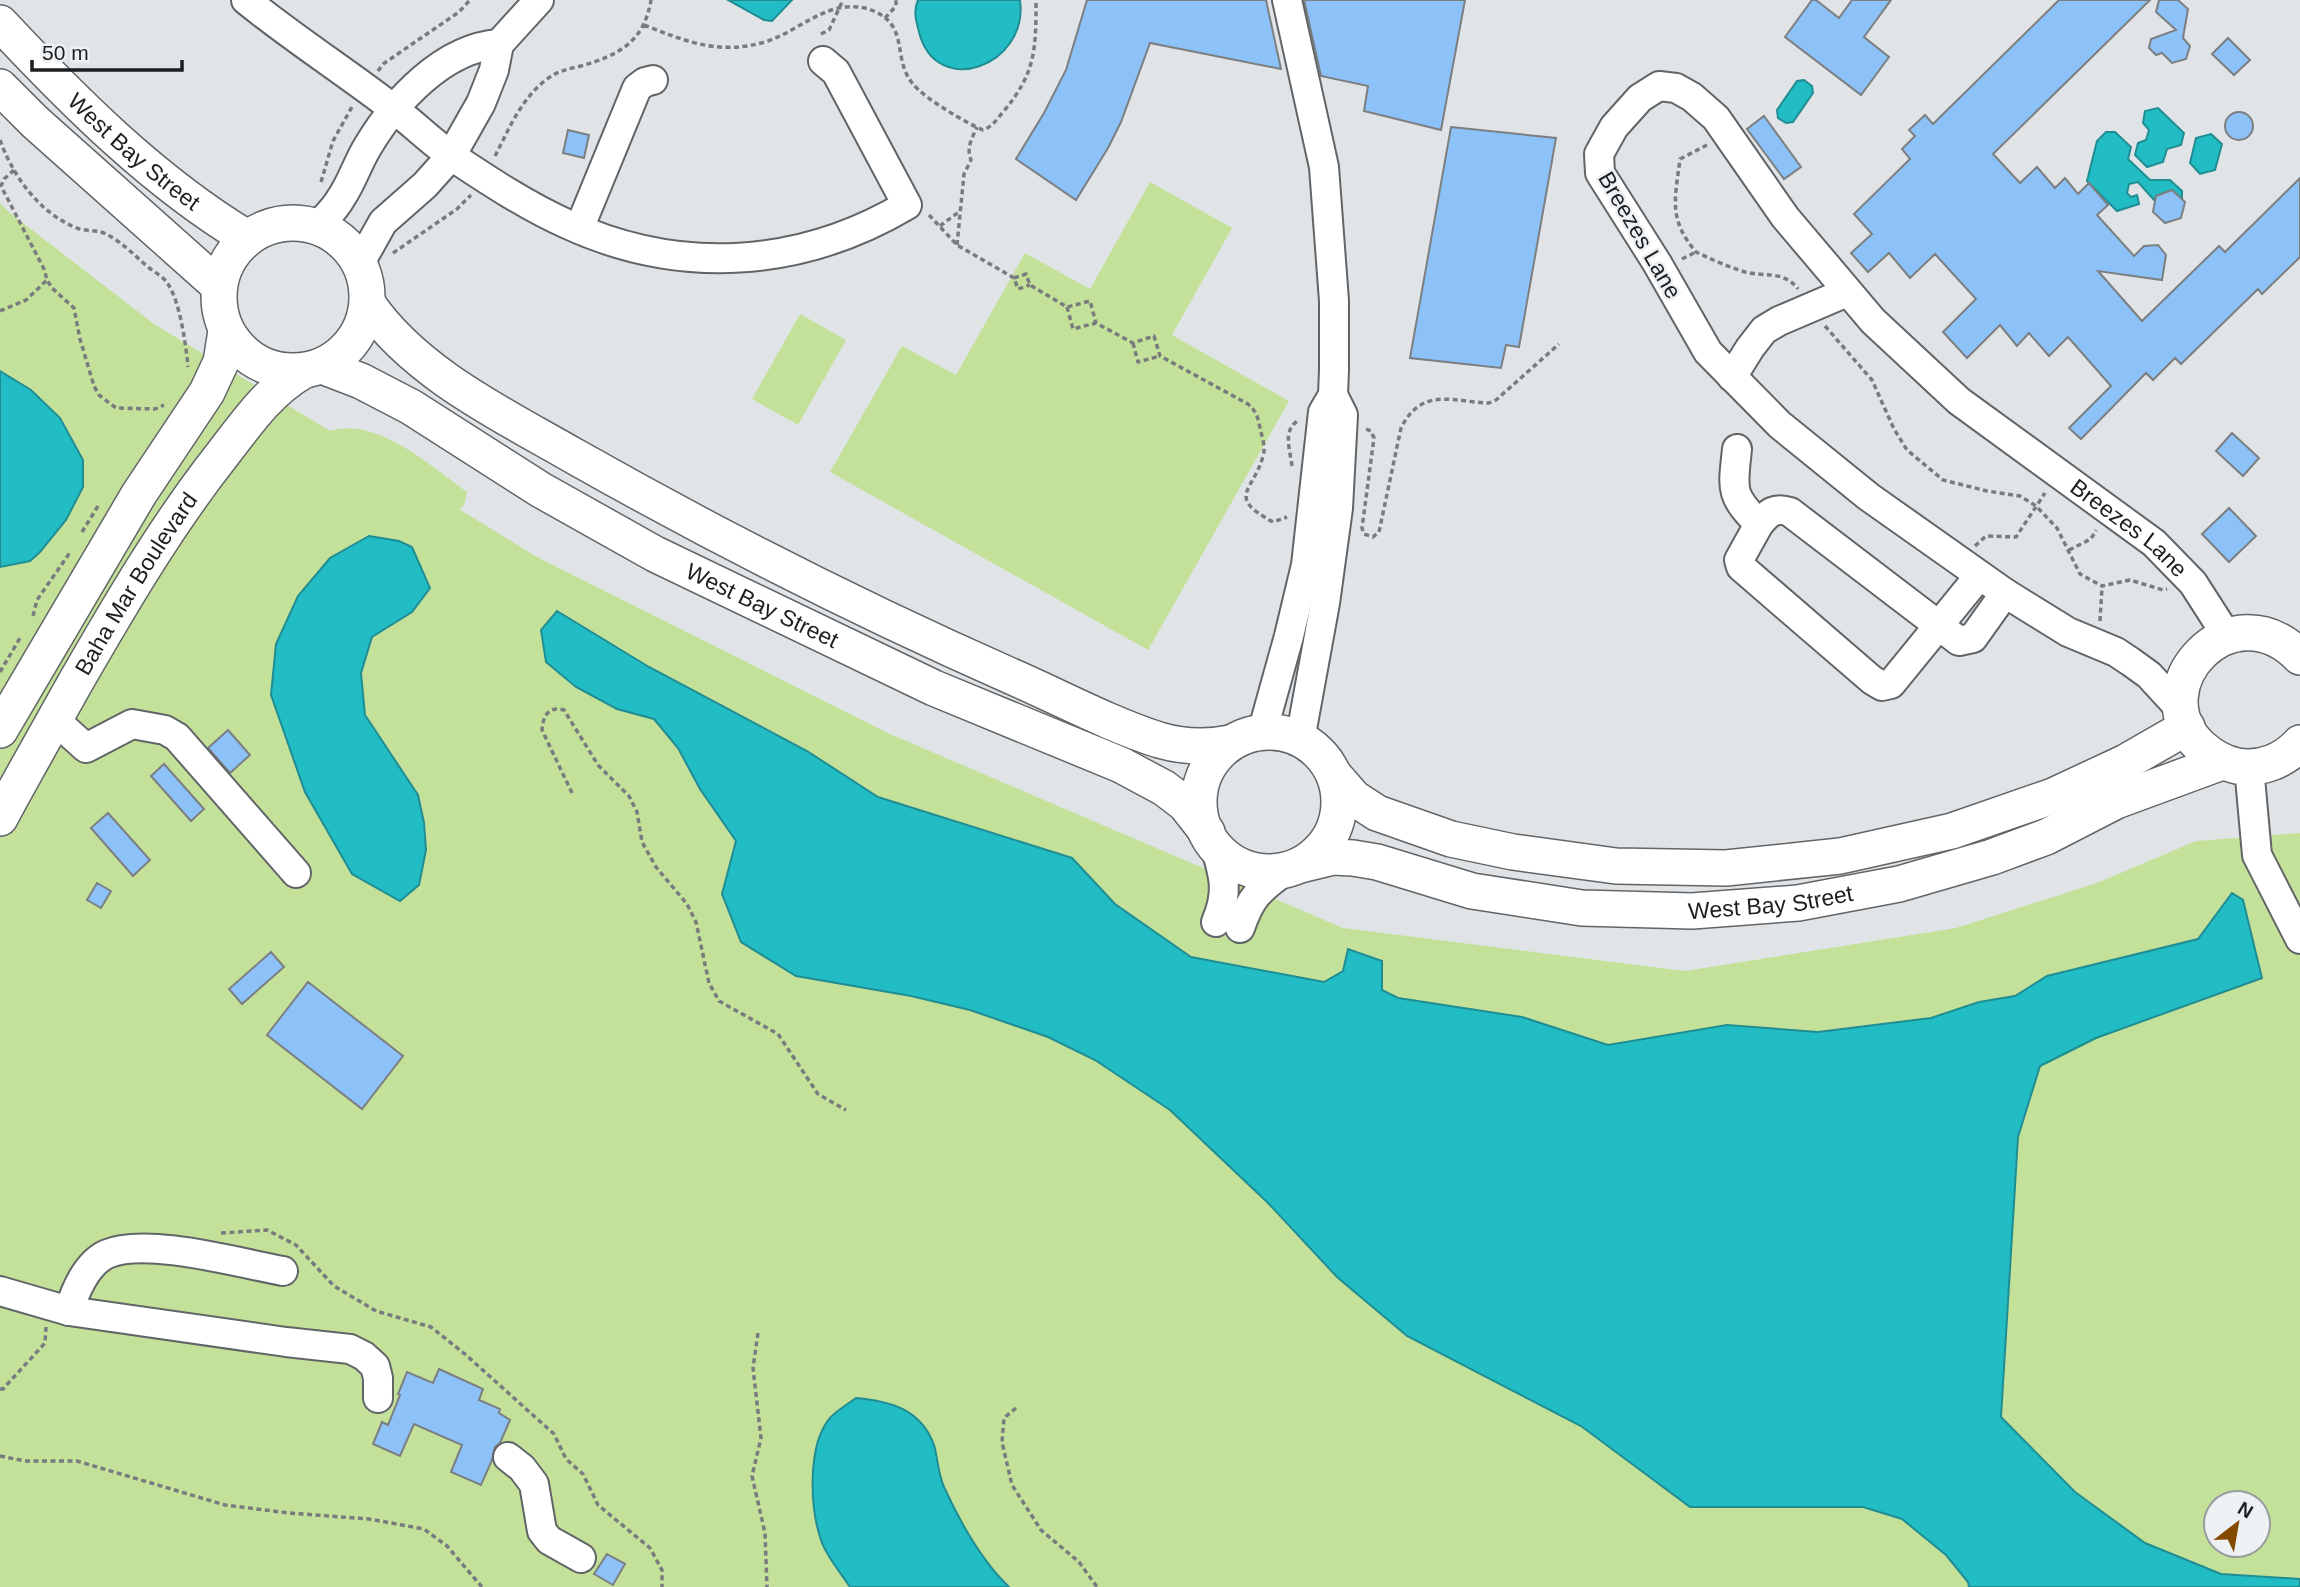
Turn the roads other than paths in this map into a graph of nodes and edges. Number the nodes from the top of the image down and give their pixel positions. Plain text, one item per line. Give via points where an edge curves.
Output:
1 (246, 0) edge
2 (539, 0) edge
3 (1287, 0) edge
4 (0, 23) edge
5 (499, 44) junction
6 (822, 48) road end
7 (653, 80) dead end
8 (0, 87) edge
9 (395, 109) junction
10 (451, 156) junction
11 (317, 227) junction
12 (579, 229) junction
13 (247, 238) junction
14 (375, 259) junction
15 (219, 286) junction
16 (1847, 292) junction
17 (368, 304) junction
18 (226, 331) junction
19 (312, 369) junction
20 (1732, 377) junction
21 (1332, 428) junction
22 (1737, 449) dead end
23 (1759, 524) junction
24 (1969, 568) junction
25 (2005, 593) junction
26 (1938, 626) junction
27 (2227, 636) junction
28 (2300, 657) edge
29 (2184, 719) junction
30 (55, 720) junction
31 (0, 730) edge
32 (1247, 738) junction
33 (1300, 740) junction
34 (2294, 753) edge
35 (2235, 764) junction
36 (1334, 775) junction
37 (0, 818) edge
38 (1211, 839) junction
39 (1293, 867) junction
40 (296, 873) dead end
41 (2300, 939) edge
42 (283, 1271) dead end
43 (0, 1290) edge
44 (69, 1311) junction
45 (378, 1398) dead end
46 (508, 1457) dead end
47 (581, 1559) dead end

1 - 9 street
2 - 5 street
3 - 21 street via 1324,167 1334,301 1333,395 1323,412
4 - 13 main road, West Bay Street via 103,127 157,174
5 - 9 street via 472,50 440,67
5 - 10 street via 481,103
6 - 12 street via 907,205 838,239 761,257 726,259 658,252
7 - 12 street via 638,88
8 - 15 main road, West Bay Street
9 - 10 street
9 - 11 street via 367,148 341,199
10 - 12 street via 533,207
10 - 14 street via 383,222
11 - 13 main road via 283,223
11 - 14 main road
13 - 15 main road via 228,260
14 - 17 main road via 366,282
15 - 18 main road
16 - 20 street via 1764,330
16 - 20 street, Breezes Lane via 1785,217 1716,118 1676,88 1659,86 1640,98 1601,149 1602,180 1708,352
16 - 27 street, Breezes Lane via 1959,401 2154,543 2193,583
17 - 19 main road via 354,341 339,356
17 - 32 main road, West Bay Street via 391,335 421,361 487,406 663,506 889,622 1160,740 1207,748
18 - 19 main road via 259,363 279,370
18 - 31 main road, Baha Mar Boulevard via 221,362 207,392 139,494
19 - 30 main road, Baha Mar Boulevard via 287,380 258,408 202,480 111,621
19 - 38 main road, West Bay Street via 361,381 411,407 541,490 655,554 934,688 1121,765 1185,804
20 - 24 street, Breezes Lane via 1813,454
21 - 32 street via 1287,646
21 - 33 street via 1335,540
22 - 23 street via 1733,489
23 - 26 street via 1771,510 1790,512
23 - 26 street via 1742,552 1741,567 1882,686 1891,684
24 - 25 street, Breezes Lane
24 - 26 street
25 - 26 street via 1973,638 1959,641
25 - 29 street, Breezes Lane via 2068,632 2116,652 2149,675
27 - 28 main road via 2264,635 2279,640
27 - 29 main road via 2204,650 2189,668 2182,687
29 - 35 main road via 2197,743
29 - 36 main road, West Bay Street via 2126,762 2053,796 1952,831 1840,856 1726,868 1616,866 1451,839 1377,813 1354,798
30 - 37 main road, Baha Mar Boulevard
30 - 40 street via 86,748 132,724 177,737
32 - 33 main road via 1282,734
32 - 38 main road via 1215,758 1204,778 1200,811
33 - 36 main road via 1320,754
34 - 35 main road, West Bay Street via 2262,766
35 - 39 main road, West Bay Street via 2116,801 2046,837 1992,857 1899,884 1798,903 1692,911 1582,908 1472,891 1353,858 1333,857
35 - 41 street via 2257,855
36 - 39 main road via 1339,799 1334,829 1314,856
38 - 39 main road via 1226,857 1254,870
38 - 39 street via 1225,880 1228,925 1259,890
42 - 44 street via 129,1247 104,1255 78,1283
43 - 44 street
44 - 45 street via 350,1349 375,1366
46 - 47 street via 534,1484 542,1531

